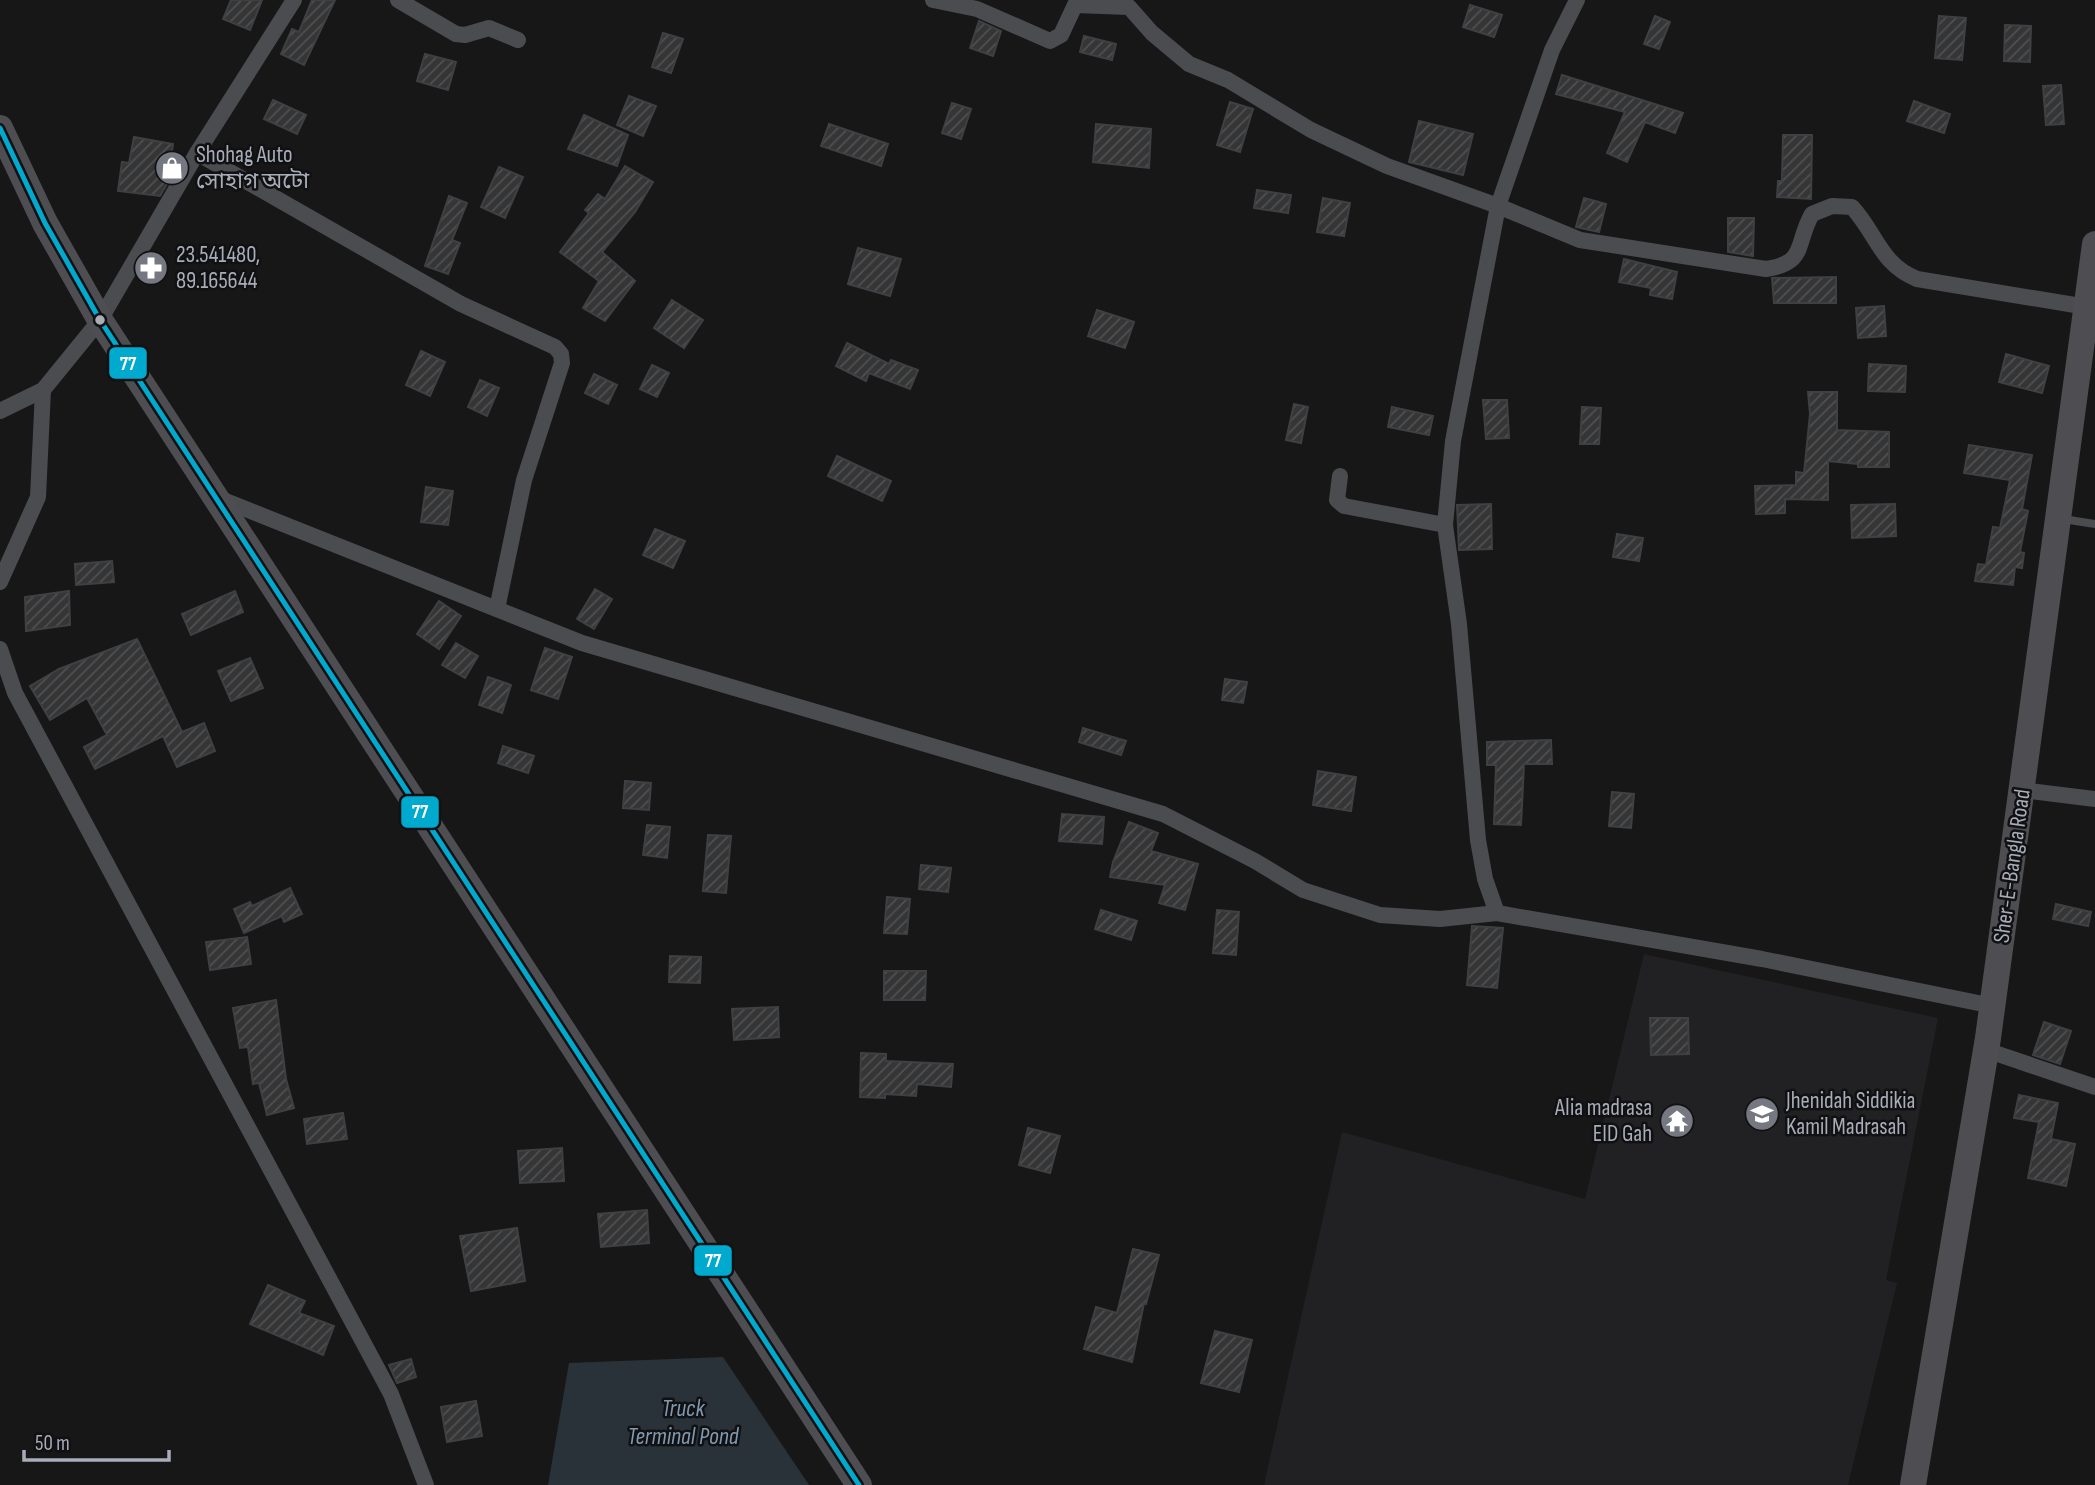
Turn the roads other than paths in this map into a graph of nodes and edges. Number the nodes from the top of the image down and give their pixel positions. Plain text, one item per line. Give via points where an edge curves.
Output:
1 (294, 0) edge
2 (398, 0) edge
3 (933, 0) edge
4 (1577, 0) edge
5 (1129, 4) edge
6 (517, 40) dead end
7 (0, 128) edge
8 (197, 153) junction
9 (1498, 206) junction
10 (2095, 244) edge
11 (2093, 276) edge
12 (2087, 307) junction
13 (100, 320) junction
14 (43, 390) junction
15 (0, 411) edge
16 (1340, 476) dead end
17 (215, 496) junction
18 (2059, 519) junction
19 (2095, 524) edge
20 (1445, 525) junction
21 (0, 582) edge
22 (497, 609) junction
23 (0, 649) edge
24 (2022, 790) junction
25 (2095, 799) edge
26 (1497, 913) junction
27 (1993, 1006) junction
28 (1986, 1050) junction
29 (2095, 1087) edge
30 (426, 1485) edge
31 (859, 1485) edge
32 (1913, 1485) edge

1 - 8 street
2 - 6 street via 456,34 489,28
3 - 5 street via 977,9 1050,41 1062,36 1075,5
4 - 9 street via 1552,50
5 - 9 street via 1152,33 1189,64 1228,80 1311,130 1387,166
7 - 13 highway
8 - 13 street
8 - 22 street via 461,304 555,347 561,354 524,480
9 - 12 street via 1580,240 1766,269 1787,266 1800,252 1803,230 1812,214 1832,206 1852,207 1897,271 1917,279
9 - 20 street via 1453,441
10 - 11 highway, Sher-E-Bangla Road
11 - 12 highway, Sher-E-Bangla Road
12 - 18 highway, Sher-E-Bangla Road
13 - 14 street
13 - 17 highway
14 - 15 street
14 - 21 street via 38,497
16 - 20 street via 1337,500 1343,506
17 - 22 street
17 - 31 highway
18 - 19 lane
18 - 24 highway, Sher-E-Bangla Road
20 - 26 street via 1459,624 1478,840
22 - 26 street via 582,643 1163,814 1303,890 1380,915 1440,919
23 - 30 street via 15,694 391,1394
24 - 25 street
24 - 27 highway, Sher-E-Bangla Road
26 - 27 street via 1762,959
27 - 28 highway, Sher-E-Bangla Road
28 - 29 street
28 - 32 highway, Sher-E-Bangla Road

